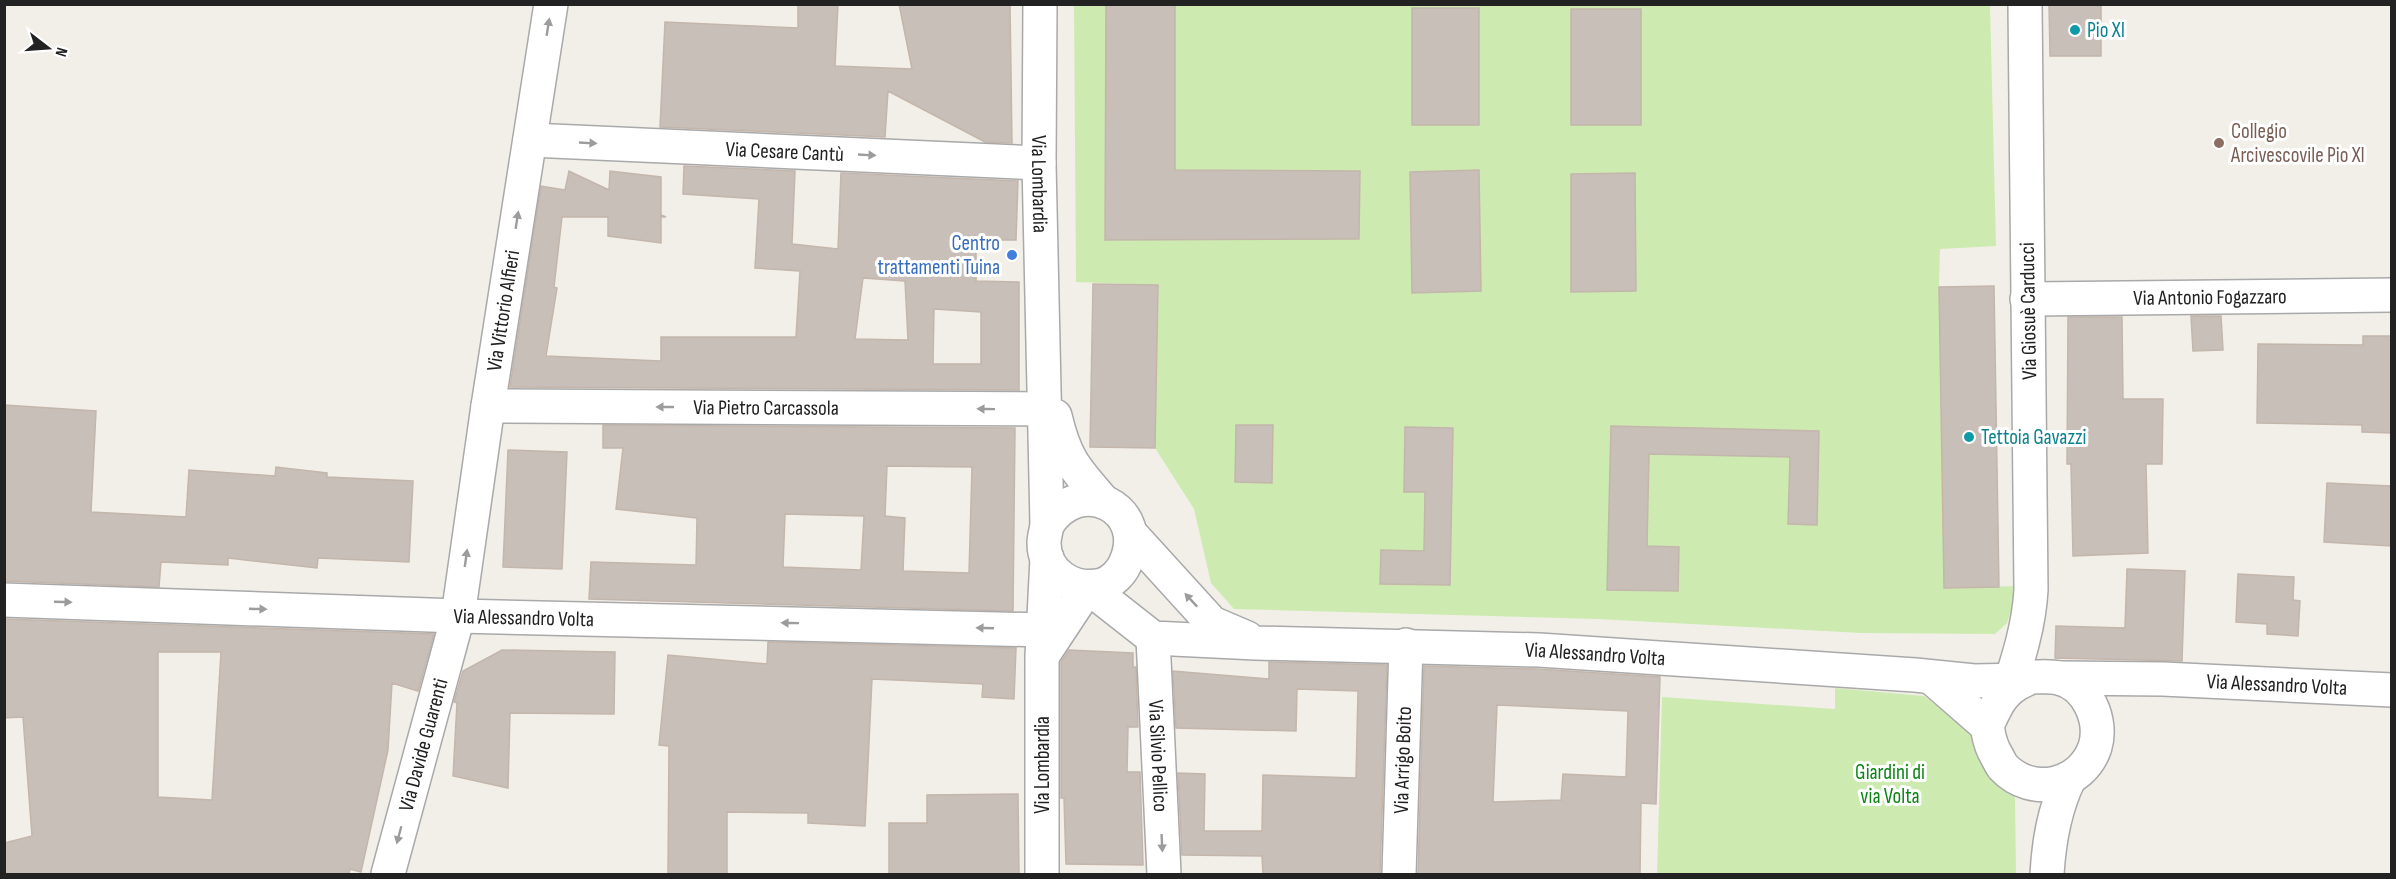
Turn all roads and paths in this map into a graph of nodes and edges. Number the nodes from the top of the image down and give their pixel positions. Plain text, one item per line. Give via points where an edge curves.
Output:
1 (551, 4) edge
2 (1040, 4) edge
3 (2025, 4) edge
4 (530, 140) junction
5 (1039, 163) junction
6 (2391, 295) edge
7 (2027, 299) junction
8 (1044, 364) junction
9 (488, 406) junction
10 (1044, 410) junction
11 (1103, 501) junction
12 (1047, 525) junction
13 (1131, 534) junction
14 (1047, 558) junction
15 (1088, 587) junction
16 (4, 600) edge
17 (458, 616) junction
18 (1153, 638) junction
19 (1043, 643) junction
20 (1256, 643) junction
21 (1406, 645) junction
22 (1932, 678) junction
23 (2163, 680) junction
24 (2030, 681) junction
25 (2391, 690) edge
26 (2098, 723) junction
27 (1988, 726) junction
28 (2069, 780) junction
29 (2035, 784) junction
30 (388, 874) edge
31 (1042, 874) edge
32 (1164, 874) edge
33 (1399, 874) edge
34 (2047, 874) edge

4 -> 1 street, Via Vittorio Alfieri
2 - 5 street, Via Lombardia
3 - 7 street, Via Giosuè Carducci
4 -> 5 street, Via Cesare Cantù
9 -> 4 street, Via Vittorio Alfieri
5 - 8 street, Via Lombardia
6 - 7 street, Via Antonio Fogazzaro
7 - 24 street, Via Giosuè Carducci
8 - 10 street, Via Lombardia
8 - 11 street, Via Lombardia via 1061,442
10 -> 9 street, Via Pietro Carcassola
17 -> 9 street, Via Vittorio Alfieri
10 - 12 street, Via Lombardia
11 - 12 street via 1078,499 1064,505
11 - 13 street, Via Lombardia via 1123,516
12 - 14 street, Via Lombardia
13 - 15 street via 1131,552 1123,570 1111,581
20 -> 13 street, Via Alessandro Volta via 1212,623
14 - 15 street via 1064,580
14 - 19 street, Via Lombardia
15 - 18 street
15 - 19 street
16 -> 17 street, Via Alessandro Volta
19 -> 17 street, Via Alessandro Volta
17 -> 30 street, Via Davide Guarenti
18 - 20 street, Via Alessandro Volta
18 -> 32 street, Via Silvio Pellico
19 - 31 street, Via Lombardia
20 - 21 street, Via Alessandro Volta
21 - 22 street, Via Alessandro Volta via 1539,650
21 - 33 street, Via Arrigo Boito
22 - 24 street, Via Alessandro Volta
22 - 27 street
23 - 24 street, Via Alessandro Volta
23 - 25 street, Via Alessandro Volta
23 - 26 street, Via Alessandro Volta via 2130,695
24 - 26 street via 2071,683 2087,697
24 - 27 street via 2000,699
26 - 28 street via 2091,758
27 - 29 street via 1991,746 2003,767 2021,781
28 - 29 street
28 - 34 street via 2055,816
29 - 34 street via 2044,826

